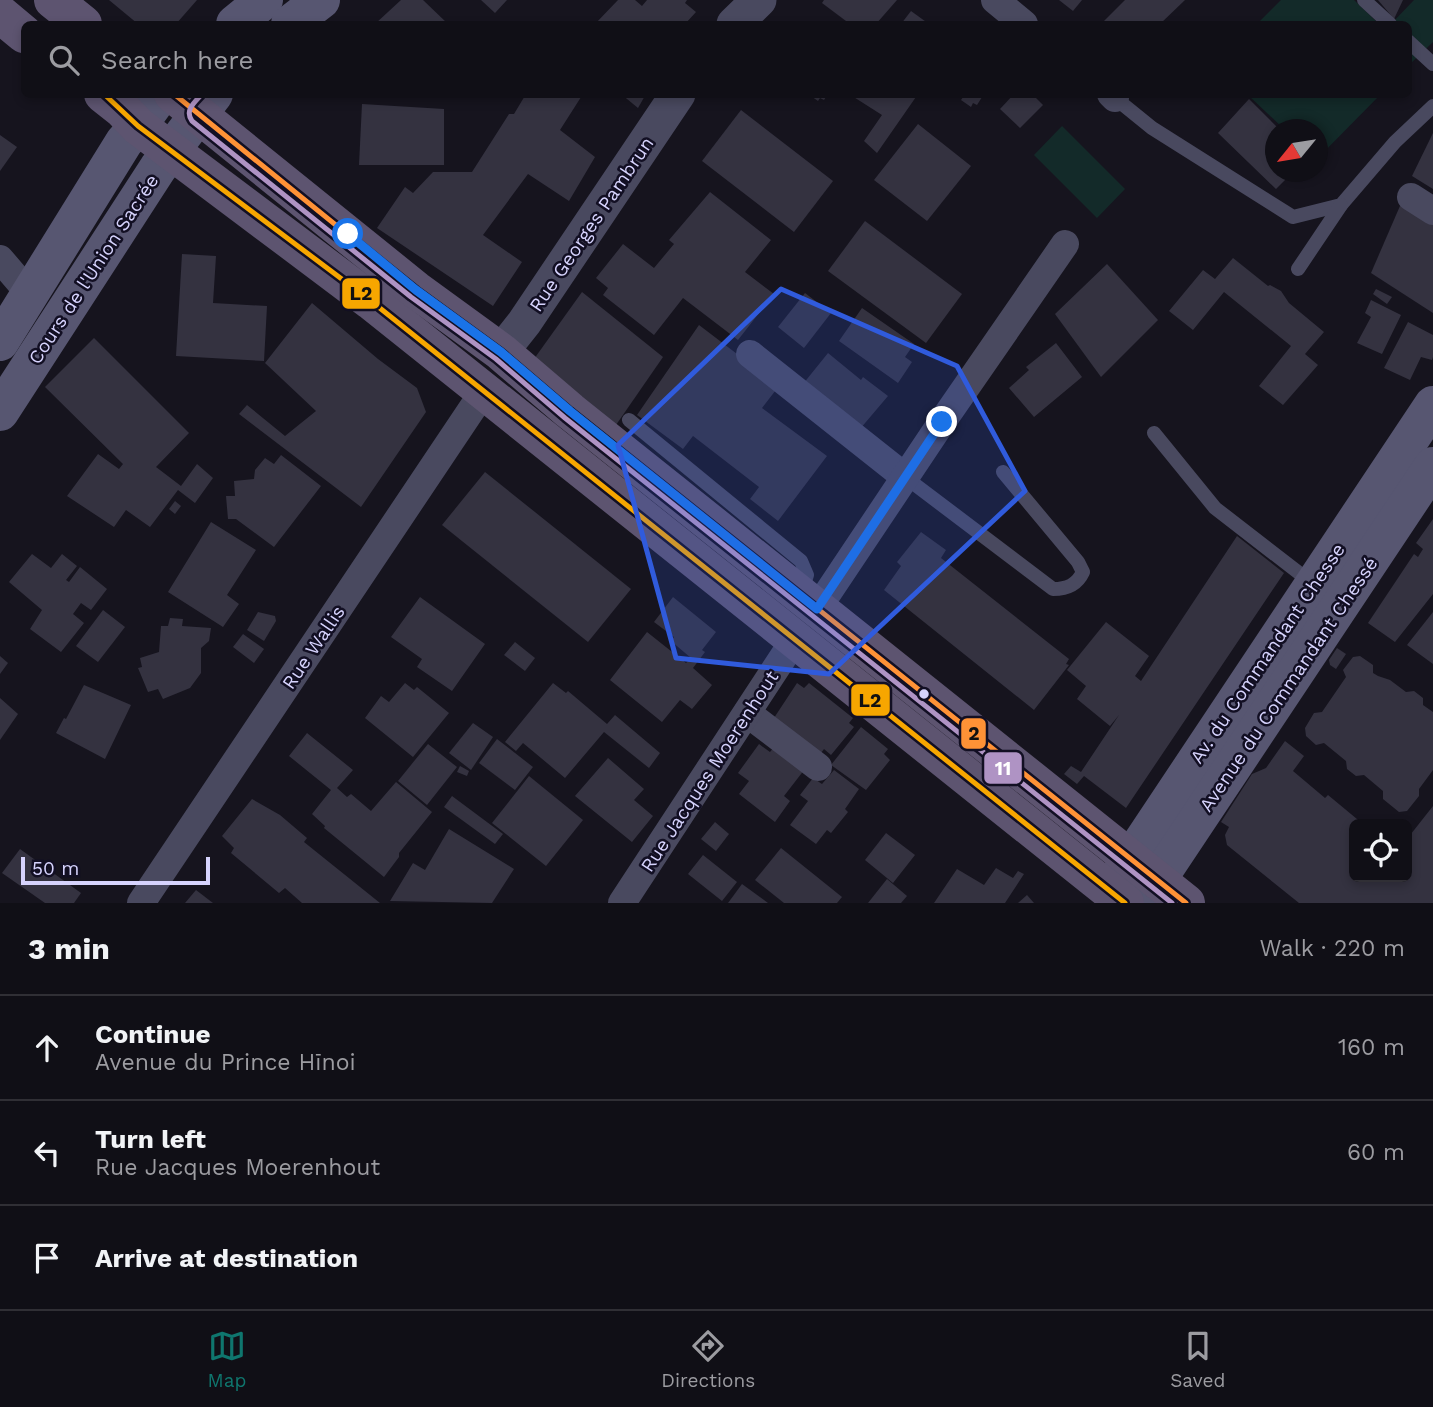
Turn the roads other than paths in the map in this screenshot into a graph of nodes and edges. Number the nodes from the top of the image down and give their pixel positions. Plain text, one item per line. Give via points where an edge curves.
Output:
1 (53, 0) edge
2 (264, 0) edge
3 (321, 0) edge
4 (759, 0) edge
5 (995, 0) edge
6 (1364, 0) edge
7 (0, 14) edge
8 (79, 21) edge
9 (239, 21) edge
10 (294, 21) edge
11 (737, 21) edge
12 (1020, 21) edge
13 (1387, 21) edge
14 (21, 32) edge
15 (1412, 44) edge
16 (1433, 64) edge
17 (108, 98) edge
18 (158, 98) edge
19 (675, 98) edge
20 (1115, 98) edge
21 (195, 101) edge
22 (1433, 106) edge
23 (138, 126) junction
24 (171, 150) junction
25 (1341, 205) junction
26 (1065, 244) dead end
27 (0, 259) edge
28 (1298, 269) dead end
29 (29, 293) junction
30 (0, 342) edge
31 (501, 352) junction
32 (750, 354) dead end
33 (484, 391) junction
34 (1433, 405) edge
35 (0, 412) edge
36 (629, 420) dead end
37 (1154, 433) dead end
38 (1433, 466) edge
39 (1003, 472) dead end
40 (905, 477) junction
41 (1313, 584) junction
42 (804, 615) junction
43 (747, 713) junction
44 (818, 767) dead end
45 (1136, 892) edge
46 (141, 903) edge
47 (622, 903) edge

1 - 8 main road
2 - 9 main road
3 - 10 main road
4 - 11 street
5 - 12 street
6 - 13 lane
7 - 14 main road
15 - 16 lane
17 - 23 main road
18 - 23 main road, Cours de l'Union Sacrée
19 - 31 street, Rue Georges Pambrun
20 - 25 lane via 1152,128 1293,217
21 - 24 main road, Cours de l'Union Sacrée
21 - 31 main road via 416,290
22 - 25 lane
23 - 24 main road
23 - 29 main road, Cours de l'Union Sacrée
24 - 33 main road
24 - 35 main road, Cours de l'Union Sacrée
25 - 28 lane
26 - 40 street, Rue Jacques Moerenhout
27 - 29 street
29 - 30 main road, Cours de l'Union Sacrée
31 - 42 main road
32 - 40 street
33 - 42 main road
33 - 46 street, Rue Wallis
34 - 41 main road, Av. du Commandant Chesse
36 - 42 lane via 801,561 807,575
37 - 41 lane via 1215,508
38 - 45 main road, Avenue du Commandant Chessé
39 - 40 lane via 1078,562 1083,572 1079,581 1065,589 1053,589
40 - 42 street, Rue Jacques Moerenhout
41 - 45 main road, Av. du Commandant Chesse
42 - 43 street, Rue Jacques Moerenhout
42 - 45 main road
43 - 44 street
43 - 47 street, Rue Jacques Moerenhout

